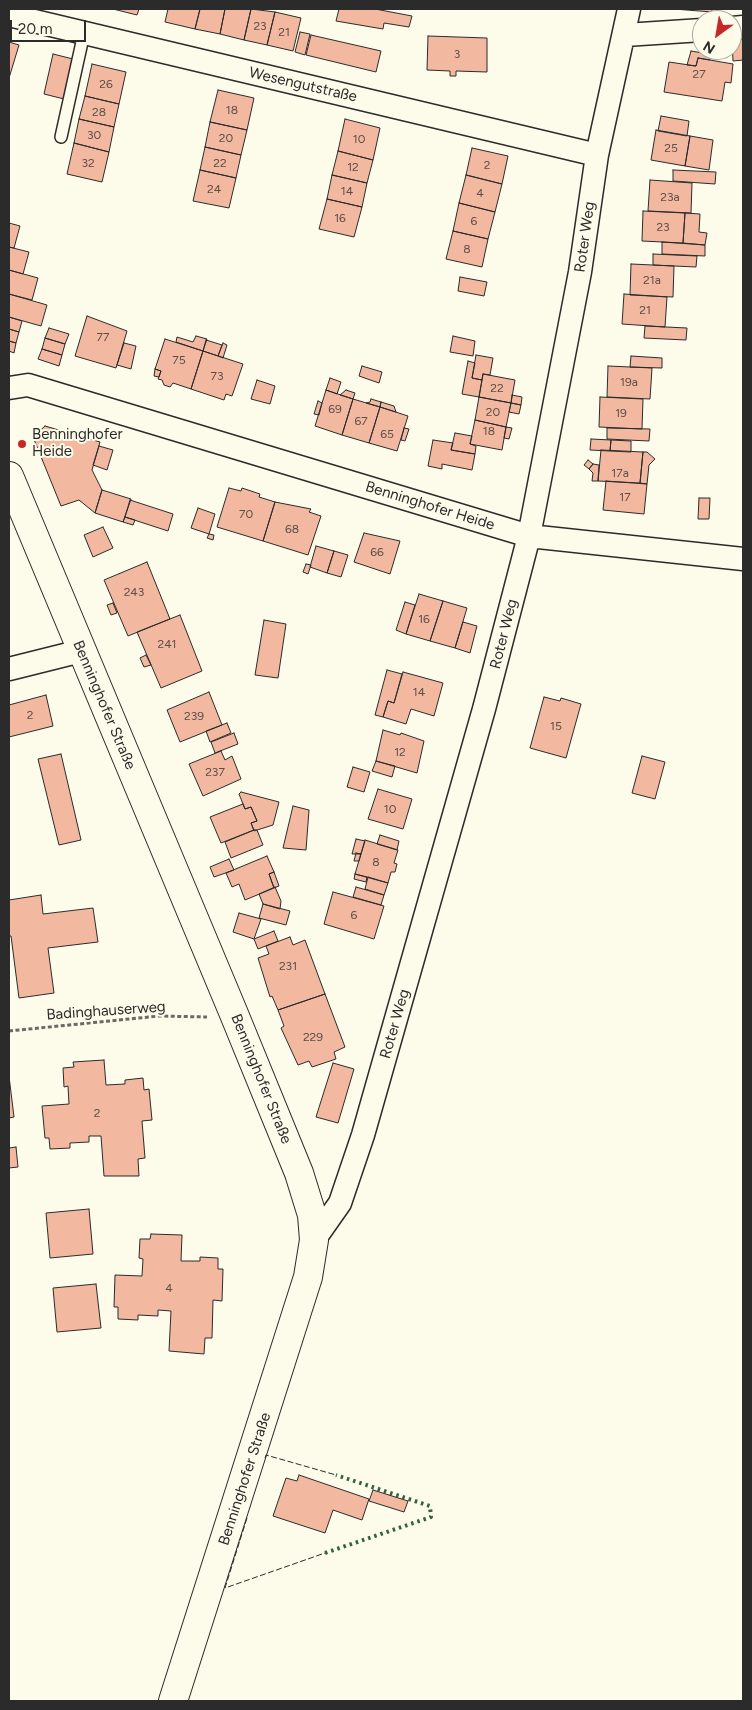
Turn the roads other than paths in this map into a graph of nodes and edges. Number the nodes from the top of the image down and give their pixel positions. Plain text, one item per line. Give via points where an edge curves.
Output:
1 (629, 9) edge
2 (9, 15) edge
3 (692, 31) edge
4 (84, 33) junction
5 (624, 35) junction
6 (61, 137) dead end
7 (597, 155) junction
8 (9, 388) edge
9 (9, 476) edge
10 (529, 536) junction
11 (743, 559) edge
12 (81, 651) junction
13 (9, 669) edge
14 (314, 1240) junction
15 (173, 1701) edge

1 - 5 street, Roter Weg
2 - 4 street, Wesengutstraße
3 - 5 street
4 - 6 lane
4 - 7 street, Wesengutstraße
5 - 7 street, Roter Weg
7 - 10 street, Roter Weg via 580,272
8 - 10 street, Benninghofer Heide via 28,385
9 - 12 main road, Benninghofer Straße
10 - 11 street, Benninghofer Heide
10 - 14 street, Roter Weg via 484,709 363,1135 340,1203
12 - 13 street
12 - 14 main road, Benninghofer Straße via 299,1173 312,1215
14 - 15 main road, Benninghofer Straße via 308,1277 294,1323

